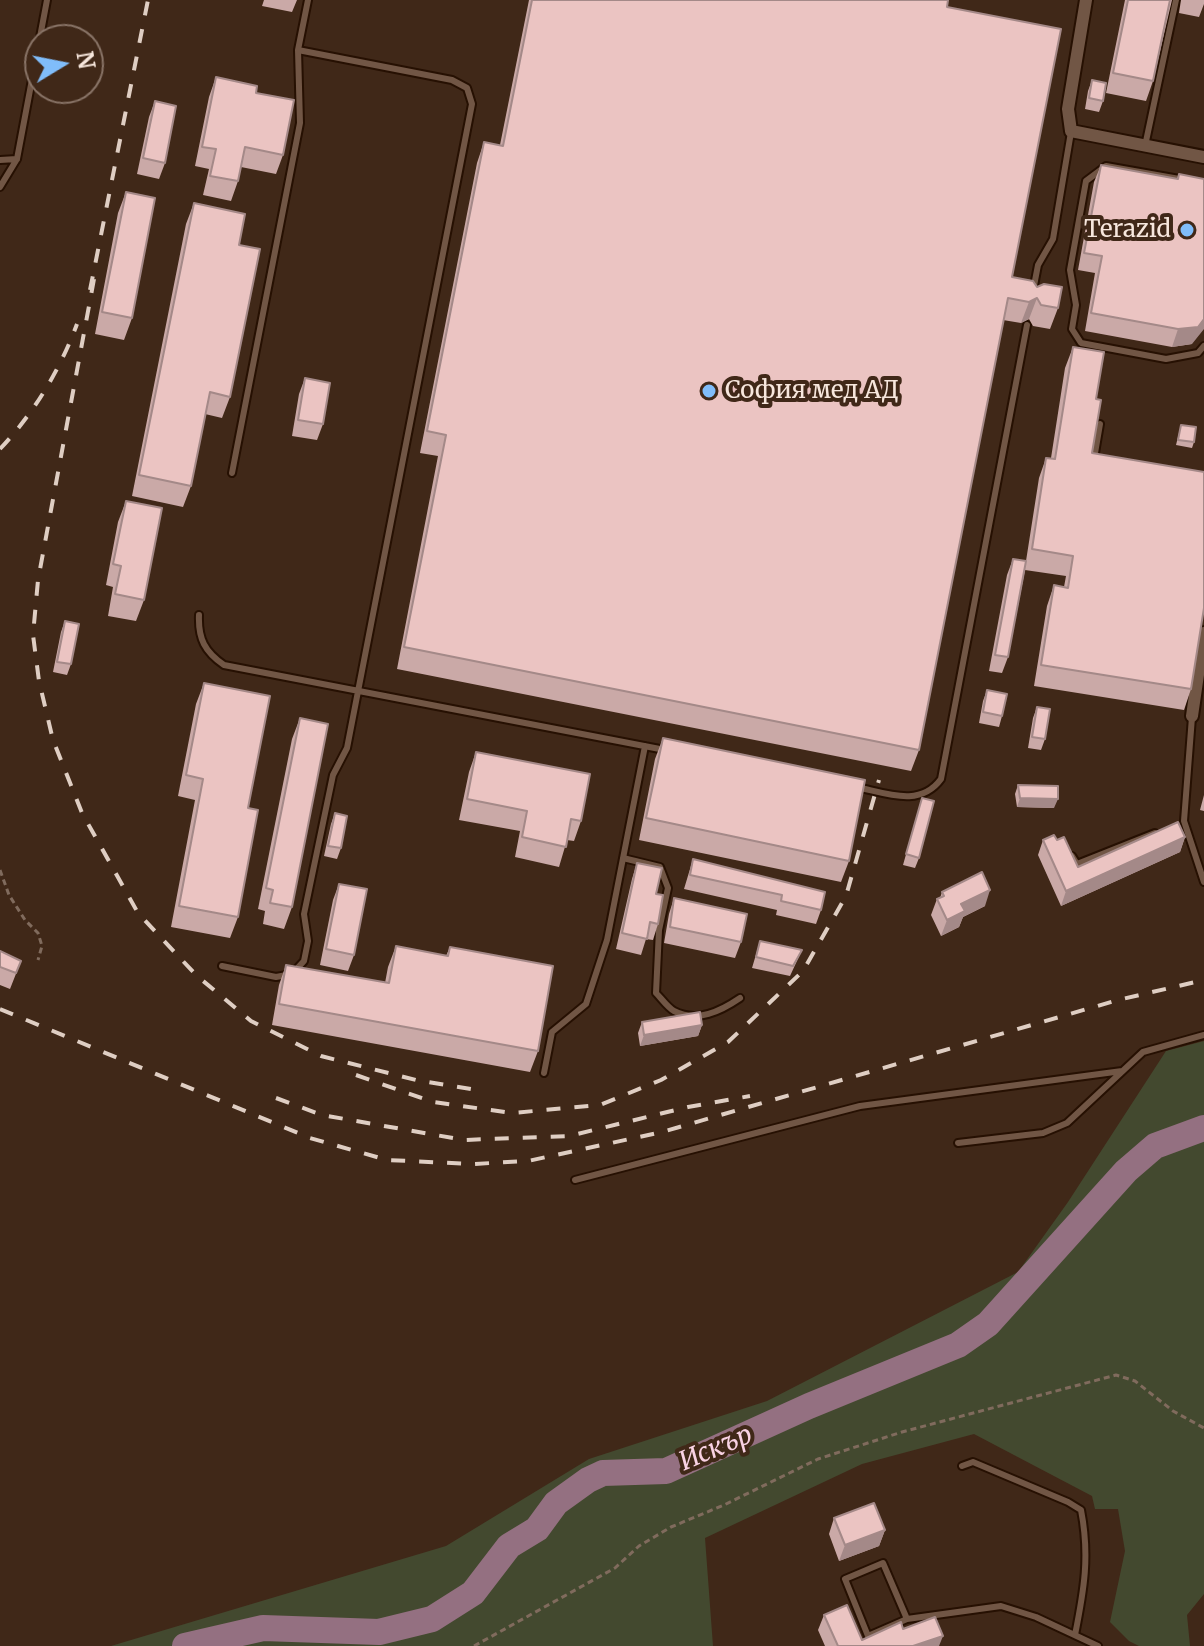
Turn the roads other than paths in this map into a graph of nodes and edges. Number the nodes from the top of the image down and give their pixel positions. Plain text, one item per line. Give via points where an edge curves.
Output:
1 (47, 0) edge
2 (308, 0) edge
3 (1086, 0) edge
4 (1176, 0) edge
5 (298, 50) junction
6 (1071, 131) junction
7 (1145, 146) junction
8 (1204, 157) edge
9 (17, 159) junction
10 (0, 160) edge
11 (1190, 181) edge
12 (0, 187) edge
13 (1031, 302) edge
14 (1027, 325) dead end
15 (1204, 346) edge
16 (1100, 424) edge
17 (1102, 470) edge
18 (232, 473) dead end
19 (199, 615) dead end
20 (1204, 633) edge
21 (358, 691) junction
22 (1192, 716) joint
23 (645, 746) junction
24 (676, 752) edge
25 (845, 785) edge
26 (1184, 821) junction
27 (1171, 826) edge
28 (1158, 832) edge
29 (1068, 849) edge
30 (623, 858) junction
31 (1204, 882) edge
32 (222, 966) dead end
33 (740, 998) dead end
34 (1204, 1035) edge
35 (1122, 1071) junction
36 (544, 1073) dead end
37 (958, 1143) dead end
38 (575, 1180) dead end
39 (962, 1466) dead end
40 (907, 1619) junction
41 (1075, 1635) junction
42 (1098, 1646) edge

1 - 9 lane
2 - 5 lane
3 - 6 street via 1068,109
4 - 7 lane
5 - 18 lane via 300,123
5 - 21 lane via 452,80 467,88 472,104
6 - 7 street
6 - 13 lane via 1053,239 1038,265
7 - 8 street
9 - 10 lane
9 - 12 lane
11 - 15 lane via 1106,166 1086,181 1070,270 1076,305 1072,329 1081,343 1166,359 1198,353
14 - 25 lane via 941,779 914,797
16 - 17 lane via 1093,459
19 - 21 lane via 203,645 224,665
20 - 22 street
21 - 23 lane
21 - 32 lane via 347,748 333,775 304,914 304,961 292,974 276,977
22 - 26 lane
23 - 24 lane
23 - 30 lane
26 - 27 lane
26 - 31 lane
28 - 29 lane via 1077,864
30 - 33 lane via 660,867 668,888 659,930 656,993 673,1011 696,1016 720,1012
30 - 36 lane via 607,940 586,1004 552,1032
34 - 35 lane via 1143,1052
35 - 37 lane via 1067,1123 1043,1133
35 - 38 lane via 860,1106
39 - 41 lane via 973,1462 1081,1510 1086,1581
40 - 40 lane via 883,1563 845,1579 868,1636
40 - 41 lane via 1001,1606
41 - 42 lane

